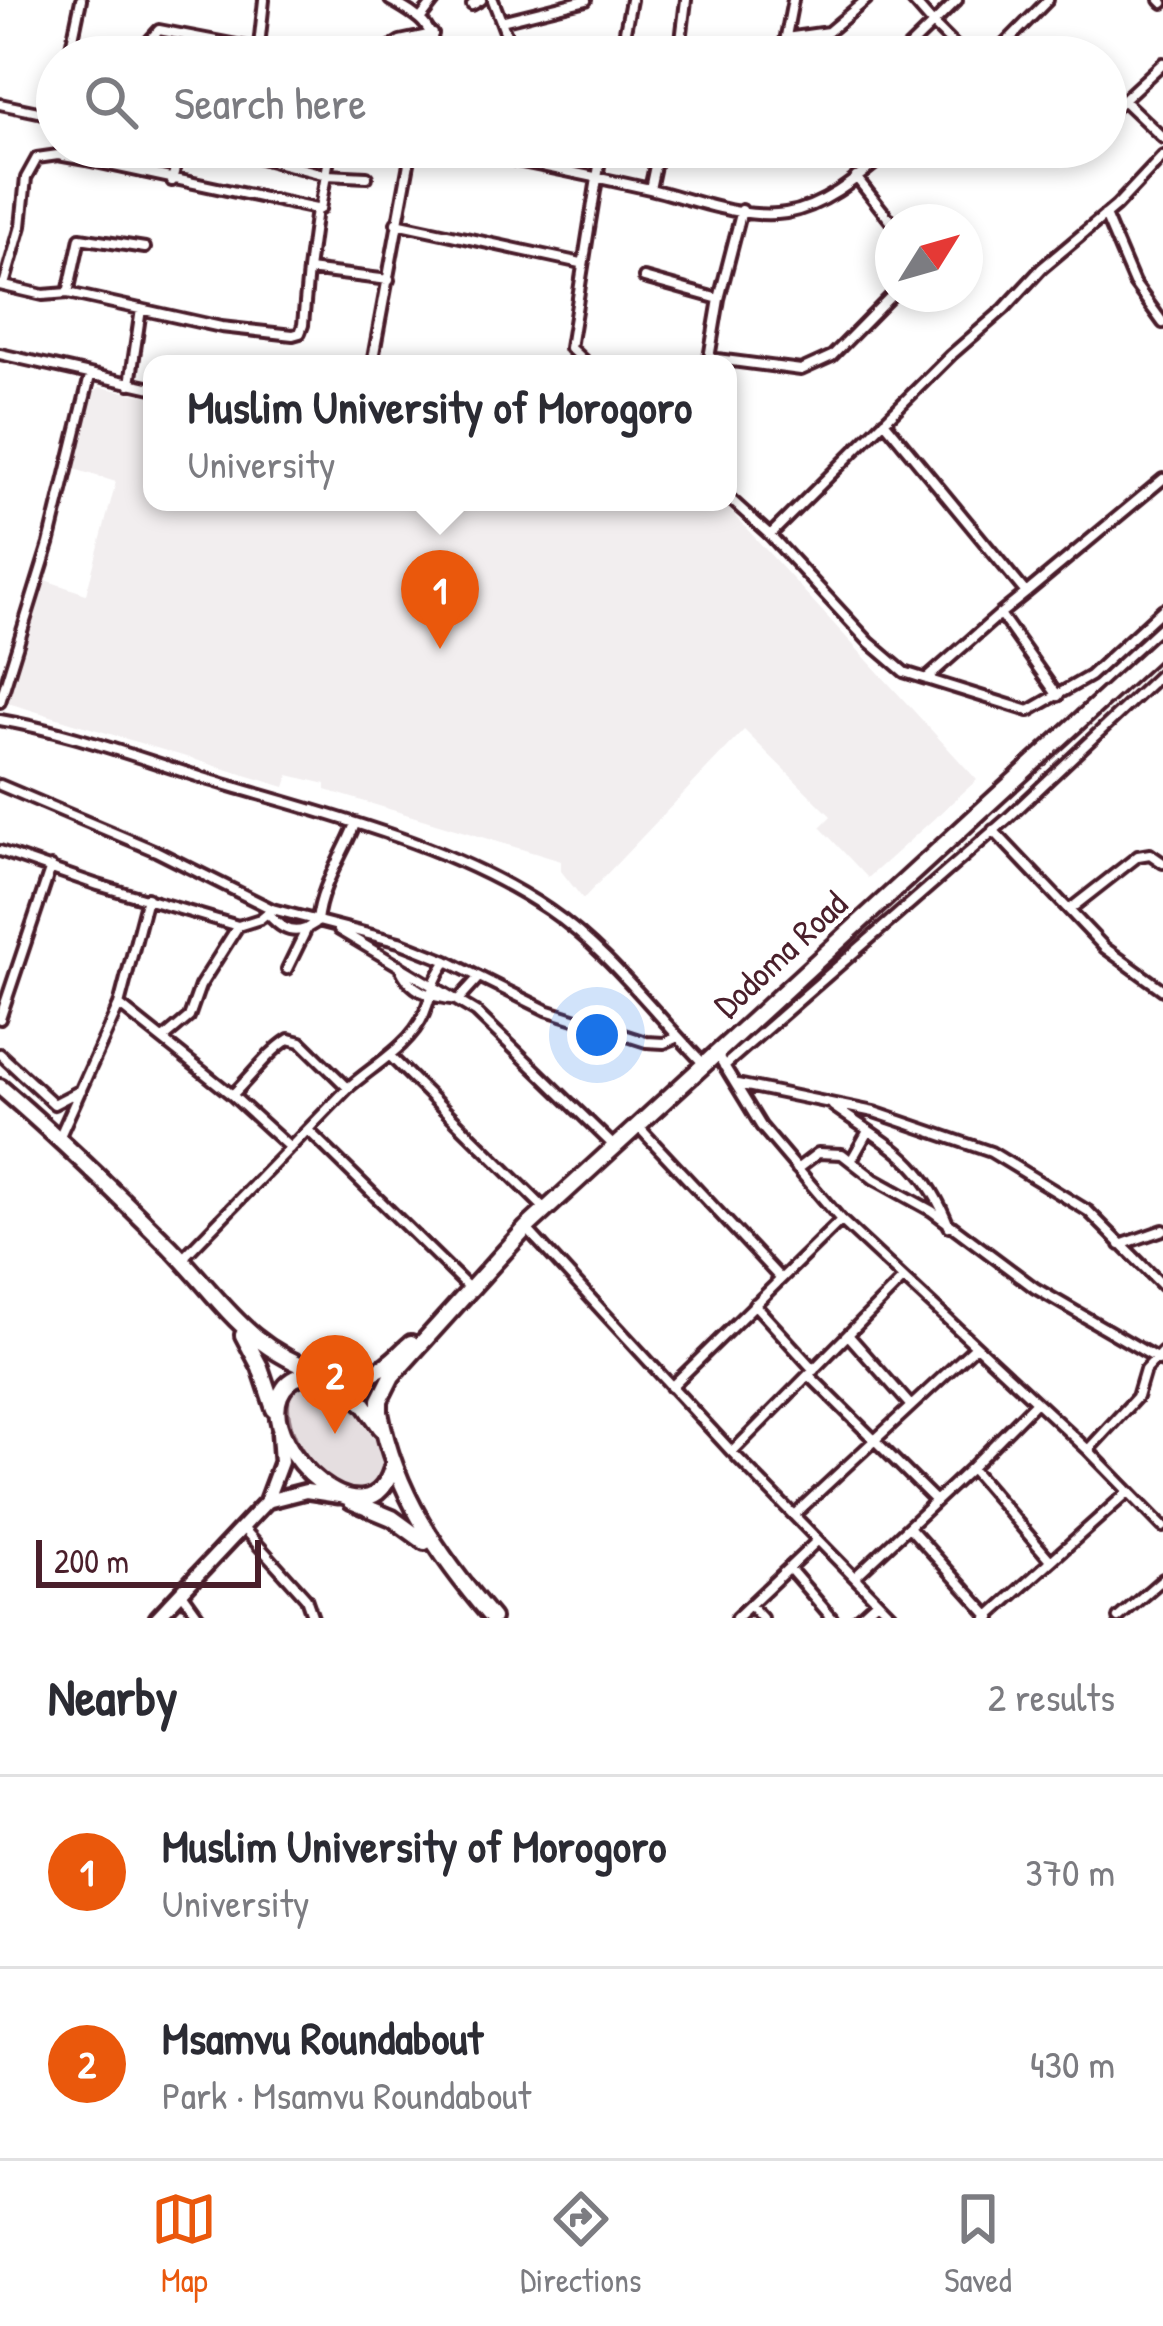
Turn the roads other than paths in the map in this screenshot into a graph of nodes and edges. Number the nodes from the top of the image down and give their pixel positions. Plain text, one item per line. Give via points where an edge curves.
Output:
1 (81, 0) edge
2 (263, 0) edge
3 (390, 0) edge
4 (435, 0) edge
5 (493, 0) edge
6 (586, 0) edge
7 (686, 0) edge
8 (793, 0) edge
9 (866, 0) edge
10 (912, 0) edge
11 (957, 0) edge
12 (1048, 0) edge
13 (628, 1) edge
14 (421, 17) junction
15 (501, 20) junction
16 (933, 24) junction
17 (433, 34) joint
18 (73, 36) edge
19 (154, 36) edge
20 (196, 36) edge
21 (260, 36) edge
22 (424, 36) edge
23 (507, 36) edge
24 (623, 36) edge
25 (682, 36) edge
26 (786, 36) edge
27 (800, 36) edge
28 (921, 36) edge
29 (945, 36) edge
30 (1013, 36) edge
31 (1163, 63) edge
32 (1127, 96) edge
33 (0, 104) edge
34 (1127, 104) edge
35 (36, 111) edge
36 (1163, 138) edge
37 (1163, 156) edge
38 (36, 160) edge
39 (115, 168) edge
40 (175, 168) edge
41 (300, 168) edge
42 (328, 168) edge
43 (408, 168) edge
44 (562, 168) edge
45 (597, 168) edge
46 (654, 168) edge
47 (868, 168) edge
48 (327, 175) junction
49 (595, 176) junction
50 (367, 177) dead end
51 (856, 177) junction
52 (172, 181) junction
53 (650, 189) junction
54 (877, 204) edge
55 (316, 209) junction
56 (742, 210) junction
57 (1105, 215) junction
58 (396, 224) junction
59 (145, 248) dead end
60 (581, 263) junction
61 (308, 270) junction
62 (644, 278) dead end
63 (389, 280) junction
64 (2, 285) edge
65 (68, 292) junction
66 (719, 299) junction
67 (141, 309) junction
68 (875, 312) edge
69 (1163, 323) edge
70 (0, 354) edge
71 (374, 355) edge
72 (577, 355) edge
73 (709, 355) edge
74 (737, 364) edge
75 (90, 376) junction
76 (130, 384) junction
77 (143, 386) edge
78 (884, 421) junction
79 (1163, 479) edge
80 (737, 505) edge
81 (770, 536) junction
82 (1026, 593) junction
83 (1163, 609) edge
84 (1000, 614) junction
85 (1163, 644) edge
86 (0, 650) edge
87 (15, 654) junction
88 (1163, 672) edge
89 (924, 680) junction
90 (1058, 696) junction
91 (0, 702) edge
92 (0, 720) edge
93 (0, 785) edge
94 (356, 824) junction
95 (994, 830) junction
96 (0, 851) edge
97 (1163, 863) edge
98 (51, 867) junction
99 (147, 898) junction
100 (1069, 910) junction
101 (269, 911) junction
102 (317, 922) junction
103 (330, 925) junction
104 (238, 926) junction
105 (307, 928) junction
106 (447, 961) junction
107 (398, 964) junction
108 (287, 970) dead end
109 (479, 977) junction
110 (431, 983) junction
111 (1163, 990) edge
112 (428, 996) junction
113 (458, 1000) junction
114 (118, 1005) junction
115 (0, 1019) edge
116 (678, 1037) junction
117 (163, 1039) junction
118 (0, 1054) edge
119 (390, 1056) junction
120 (714, 1061) junction
121 (735, 1084) junction
122 (0, 1087) edge
123 (348, 1088) junction
124 (83, 1089) junction
125 (232, 1095) junction
126 (827, 1102) junction
127 (637, 1125) junction
128 (309, 1131) junction
129 (868, 1132) junction
130 (59, 1139) junction
131 (614, 1146) junction
132 (290, 1148) junction
133 (851, 1161) junction
134 (796, 1169) junction
135 (546, 1210) junction
136 (841, 1220) junction
137 (949, 1226) junction
138 (526, 1228) junction
139 (1163, 1230) edge
140 (1120, 1245) junction
141 (182, 1259) junction
142 (779, 1276) junction
143 (903, 1280) junction
144 (1163, 1286) edge
145 (468, 1287) junction
146 (754, 1304) junction
147 (444, 1314) junction
148 (235, 1321) junction
149 (849, 1336) junction
150 (976, 1346) junction
151 (1160, 1357) edge
152 (812, 1373) junction
153 (325, 1374) junction
154 (671, 1387) junction
155 (1036, 1402) junction
156 (911, 1406) junction
157 (278, 1426) junction
158 (877, 1440) junction
159 (1088, 1450) junction
160 (392, 1451) junction
161 (732, 1452) junction
162 (971, 1468) junction
163 (1128, 1492) junction
164 (342, 1498) junction
165 (935, 1500) junction
166 (266, 1502) junction
167 (794, 1515) junction
168 (242, 1526) junction
169 (909, 1527) junction
170 (1163, 1528) edge
171 (818, 1540) junction
172 (438, 1553) junction
173 (1051, 1561) junction
174 (789, 1568) junction
175 (855, 1576) junction
176 (1163, 1579) edge
177 (181, 1592) junction
178 (877, 1601) junction
179 (750, 1605) junction
180 (989, 1617) edge
181 (157, 1618) edge
182 (200, 1618) edge
183 (313, 1618) edge
184 (492, 1618) edge
185 (736, 1618) edge
186 (762, 1618) edge
187 (832, 1618) edge
188 (859, 1618) edge
189 (894, 1618) edge
190 (1118, 1618) edge

1 - 18 street
2 - 21 street
3 - 14 street
4 - 14 street
5 - 15 street
6 - 15 street
7 - 25 street
8 - 26 street
9 - 27 street via 828,32
10 - 16 street
11 - 16 street
12 - 30 street
13 - 24 street
14 - 17 street
15 - 23 street
16 - 28 street
16 - 29 street
17 - 22 street
19 - 20 street
31 - 32 street
33 - 35 street
34 - 36 street
37 - 57 street
38 - 64 street
39 - 52 street
40 - 52 street
41 - 48 street
42 - 48 street
43 - 58 street
44 - 49 street
45 - 49 street
46 - 53 street
47 - 51 street
48 - 50 street
48 - 55 street
49 - 53 street
49 - 60 street
51 - 54 street
51 - 56 street via 784,214
52 - 55 street
53 - 56 street
55 - 61 street
56 - 66 street
57 - 69 street via 1134,283
57 - 78 street
58 - 60 street
58 - 63 street
59 - 65 street via 80,238
60 - 72 street via 570,348
61 - 63 street
61 - 67 street via 298,335
62 - 66 street
63 - 71 street
64 - 65 street
65 - 67 street
66 - 73 street
67 - 76 street
68 - 74 street via 832,356 802,370
70 - 75 street
75 - 76 street
75 - 87 street
76 - 77 street
78 - 81 street
78 - 82 street
79 - 82 street
80 - 81 street
81 - 89 street via 887,659
82 - 84 street
83 - 90 street
84 - 89 street
84 - 90 street
85 - 120 highway, Dodoma Road
86 - 87 street
87 - 91 street
88 - 95 street
89 - 90 street via 1029,711
92 - 94 street
93 - 101 street via 156,850
94 - 102 street via 319,898
94 - 116 street via 448,858 548,909
95 - 100 street
95 - 120 street
96 - 98 street
97 - 100 street via 1138,856
98 - 99 street
98 - 115 street
99 - 104 street
99 - 114 street
100 - 111 street
101 - 102 street
101 - 104 street
101 - 105 street via 282,928
102 - 103 street
102 - 105 street
103 - 106 street
103 - 107 street
104 - 117 street via 189,1017
105 - 108 street
106 - 109 street
106 - 110 street
107 - 110 street
107 - 112 street
109 - 113 street
109 - 116 street via 545,1010 646,1042
110 - 112 street
110 - 113 street
112 - 113 street
112 - 119 street via 423,1016
113 - 131 street
114 - 117 street
114 - 124 street
116 - 120 street
117 - 125 street
118 - 124 street via 54,1104
119 - 123 street
119 - 135 street
120 - 121 street
120 - 127 highway, Dodoma Road
121 - 126 street
121 - 134 street
122 - 130 highway
123 - 125 street via 290,1039
123 - 128 street
124 - 130 street
125 - 132 street
126 - 129 street
126 - 140 street via 991,1152 1078,1204
127 - 131 highway, Dodoma Road
127 - 142 street
128 - 132 street
128 - 145 street
129 - 133 street
129 - 137 street via 916,1166
130 - 141 highway
131 - 135 highway, Dodoma Road
132 - 141 street
133 - 134 street via 832,1151
133 - 137 street
134 - 136 street
135 - 138 highway, Dodoma Road
136 - 142 street
136 - 143 street
137 - 151 street via 1051,1298
138 - 145 highway, Dodoma Road
138 - 154 street
139 - 140 street
140 - 144 street
141 - 148 highway
142 - 146 street
143 - 149 street
143 - 150 street
145 - 147 highway, Dodoma Road
146 - 152 street
146 - 154 street
147 - 153 highway, Dodoma Road via 383,1367
147 - 160 highway, Dodoma Road via 383,1392
148 - 153 highway via 279,1356
148 - 157 highway
149 - 152 street
149 - 156 street
150 - 155 street
150 - 156 street
151 - 159 street via 1145,1370 1137,1397
152 - 158 street
152 - 161 street
153 - 157 highway via 287,1385
153 - 160 highway via 364,1404
154 - 161 street
155 - 159 street
155 - 162 street
156 - 158 street
157 - 164 highway via 311,1473
157 - 166 main road via 281,1462
158 - 165 street
158 - 167 street
159 - 163 street
160 - 164 highway via 380,1490
160 - 172 highway
161 - 167 street
162 - 165 street
162 - 173 street
163 - 170 street
163 - 173 street
164 - 166 main road via 306,1491
164 - 172 highway via 392,1517
165 - 169 street
166 - 168 main road
167 - 171 street
168 - 177 main road
168 - 183 street via 306,1598
169 - 175 street
169 - 180 street
171 - 174 street
171 - 175 street
172 - 184 highway
173 - 180 street
174 - 179 street
174 - 187 street
175 - 178 street
176 - 190 street
177 - 181 main road
177 - 182 street
178 - 188 street
178 - 189 street
179 - 185 street
179 - 186 street

